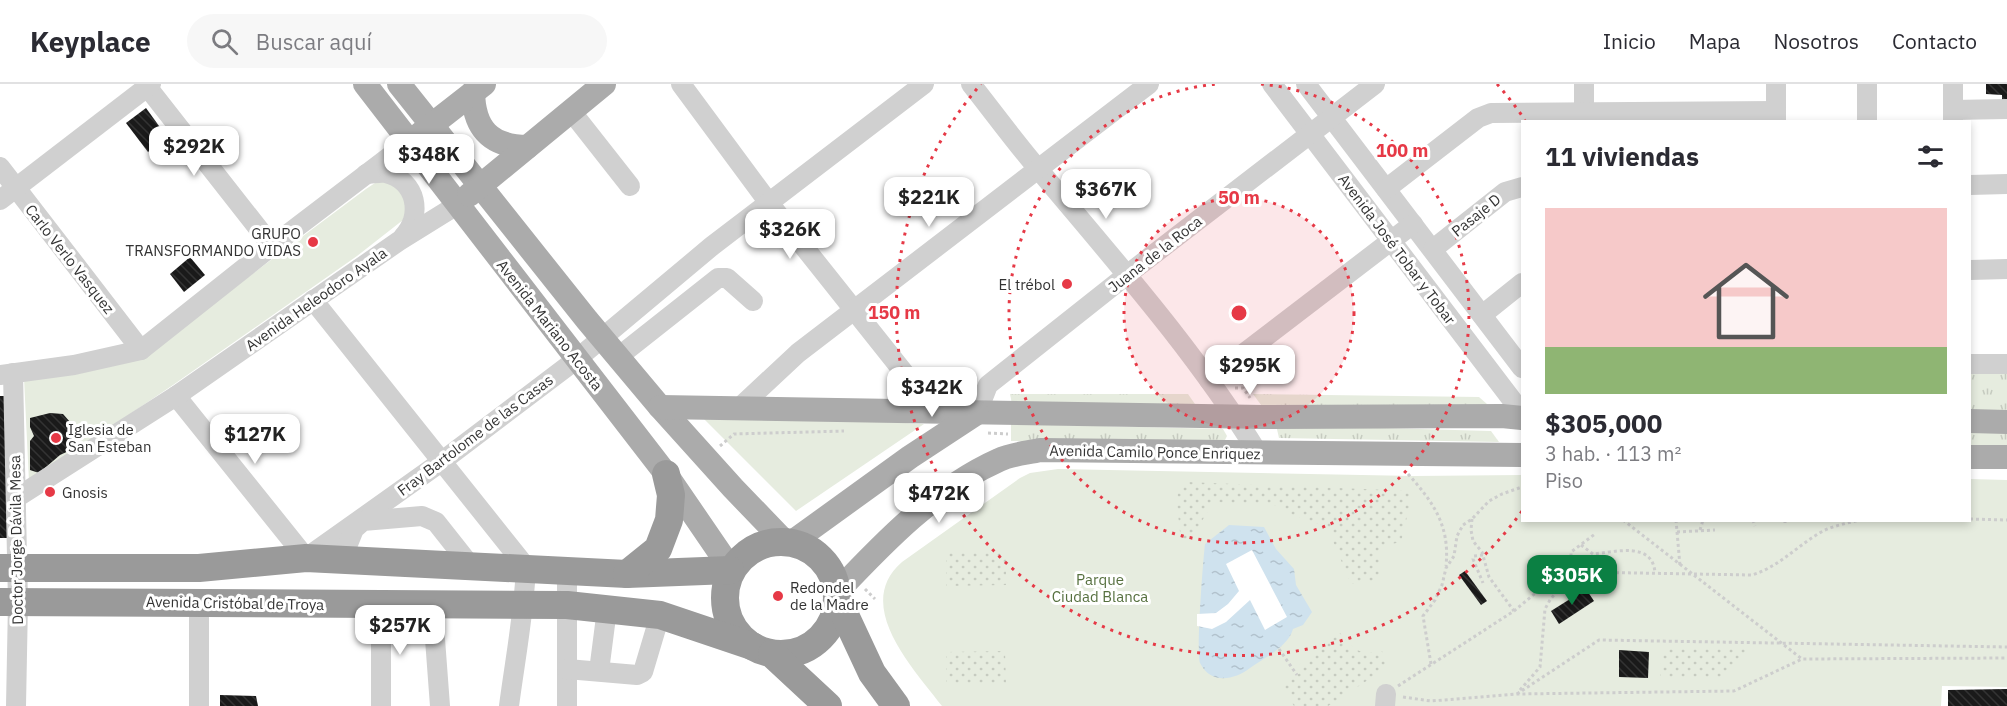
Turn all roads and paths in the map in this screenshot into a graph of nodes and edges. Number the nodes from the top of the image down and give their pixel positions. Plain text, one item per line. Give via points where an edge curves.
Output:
1 (365, 84) edge
2 (399, 84) edge
3 (604, 84) edge
4 (681, 84) edge
5 (924, 84) edge
6 (971, 84) edge
7 (1149, 84) edge
8 (1272, 84) edge
9 (1306, 84) edge
10 (1375, 84) edge
11 (1584, 84) edge
12 (1776, 84) edge
13 (1866, 84) edge
14 (1953, 84) edge
15 (148, 85) edge
16 (479, 88) edge
17 (2007, 109) edge
18 (571, 111) junction
19 (1776, 116) edge
20 (1953, 116) edge
21 (1332, 117) junction
22 (1584, 117) edge
23 (1867, 120) edge
24 (431, 126) junction
25 (1310, 135) junction
26 (410, 141) junction
27 (527, 147) junction
28 (0, 167) edge
29 (1037, 168) junction
30 (366, 174) junction
31 (1971, 184) edge
32 (2007, 184) edge
33 (480, 186) junction
34 (630, 186) dead end
35 (1521, 187) edge
36 (1386, 189) junction
37 (8, 194) edge
38 (769, 203) junction
39 (457, 205) junction
40 (1413, 224) junction
41 (399, 241) junction
42 (1392, 242) junction
43 (272, 246) junction
44 (1433, 249) junction
45 (2007, 269) edge
46 (1971, 270) edge
47 (1128, 274) junction
48 (1521, 284) edge
49 (313, 300) junction
50 (753, 301) dead end
51 (854, 310) junction
52 (1482, 315) junction
53 (602, 339) junction
54 (141, 350) junction
55 (618, 357) junction
56 (577, 359) junction
57 (1971, 364) edge
58 (2007, 364) edge
59 (1521, 367) edge
60 (7, 374) edge
61 (1209, 380) junction
62 (176, 396) junction
63 (660, 407) junction
64 (739, 408) junction
65 (933, 411) junction
66 (1521, 412) edge
67 (977, 413) junction
68 (1235, 416) junction
69 (1521, 418) edge
70 (1971, 422) edge
71 (2007, 422) edge
72 (847, 431) dead end
73 (718, 447) dead end
74 (1258, 453) junction
75 (1521, 455) edge
76 (1971, 457) edge
77 (2007, 457) edge
78 (441, 462) junction
79 (1406, 471) dead end
80 (666, 474) junction
81 (1521, 487) edge
82 (16, 498) junction
83 (1472, 519) junction
84 (1971, 519) edge
85 (2007, 520) edge
86 (1625, 522) edge
87 (1676, 522) edge
88 (1702, 522) edge
89 (1754, 522) edge
90 (1850, 522) edge
91 (1755, 526) dead end
92 (1700, 530) junction
93 (1715, 530) dead end
94 (1677, 531) junction
95 (1595, 534) dead end
96 (788, 542) junction
97 (1581, 544) junction
98 (1483, 555) junction
99 (306, 558) junction
100 (342, 559) junction
101 (470, 565) junction
102 (1680, 566) junction
103 (526, 567) junction
104 (1446, 568) junction
105 (9, 569) edge
106 (730, 569) junction
107 (567, 572) junction
108 (1655, 573) junction
109 (627, 574) junction
110 (1571, 574) junction
111 (1691, 574) junction
112 (1484, 583) dead end
113 (837, 595) junction
114 (9, 602) edge
115 (198, 602) junction
116 (381, 605) junction
117 (567, 605) junction
118 (524, 606) junction
119 (608, 609) junction
120 (1514, 611) junction
121 (660, 615) junction
122 (435, 639) dead end
123 (1780, 642) junction
124 (2007, 647) edge
125 (1279, 649) dead end
126 (762, 650) junction
127 (2007, 658) edge
128 (1802, 659) junction
129 (1431, 664) junction
130 (567, 669) junction
131 (599, 672) junction
132 (1298, 675) dead end
133 (1517, 694) junction
134 (1386, 700) edge
135 (16, 706) edge
136 (199, 706) edge
137 (381, 706) edge
138 (440, 706) edge
139 (509, 706) edge
140 (567, 706) edge
141 (828, 706) edge
142 (896, 706) edge

1 - 26 main road, Avenida Mariano Acosta
2 - 24 main road, Avenida Mariano Acosta
3 - 18 main road, Avenida Heleodoro Ayala
4 - 38 street
5 - 38 street, Fray Bartolome de las Casas
6 - 29 street
7 - 29 street
8 - 25 street, Avenida José Tobar y Tobar
9 - 21 street, Avenida José Tobar y Tobar
10 - 21 street, Juana de la Roca
11 - 22 street
12 - 19 street
13 - 23 street
14 - 20 street
15 - 37 street
15 - 43 street
16 - 24 main road
16 - 27 main road via 474,110 480,127 509,147
17 - 20 street
18 - 27 main road, Avenida Heleodoro Ayala
18 - 34 street
19 - 22 street
21 - 25 street, Juana de la Roca
21 - 36 street, Avenida José Tobar y Tobar
22 - 36 street via 1491,113 1478,118
24 - 26 main road
24 - 33 main road, Avenida Mariano Acosta
25 - 42 street, Avenida José Tobar y Tobar
25 - 47 street, Juana de la Roca
26 - 30 street
26 - 39 main road, Avenida Mariano Acosta
27 - 33 main road, Avenida Heleodoro Ayala
28 - 37 street, Carlo Verlo Vasquez
29 - 47 street
29 - 51 street
30 - 41 street via 384,173 401,180 412,193 416,211 411,228
30 - 43 street
31 - 32 street
33 - 39 main road, Avenida Heleodoro Ayala
33 - 53 main road, Avenida Mariano Acosta
35 - 44 street, Pasaje D via 1505,192
36 - 40 street, Avenida José Tobar y Tobar
37 - 54 street, Carlo Verlo Vasquez
38 - 51 street
38 - 53 street, Fray Bartolome de las Casas
39 - 41 street, Avenida Heleodoro Ayala
39 - 56 main road, Avenida Mariano Acosta
40 - 42 street
40 - 44 street, Avenida José Tobar y Tobar
41 - 49 street, Avenida Heleodoro Ayala
42 - 61 street
42 - 66 street, Avenida José Tobar y Tobar
43 - 54 street
44 - 52 street, Avenida José Tobar y Tobar
45 - 46 street
47 - 61 street
47 - 67 street, Juana de la Roca via 988,385
48 - 52 street
49 - 62 street, Avenida Heleodoro Ayala
49 - 78 street
50 - 55 street via 727,278 718,278
51 - 64 street via 798,353
51 - 65 street
52 - 59 street, Avenida José Tobar y Tobar
53 - 55 main road, Avenida Mariano Acosta
53 - 56 street, Fray Bartolome de las Casas
54 - 60 street
55 - 63 main road, Avenida Mariano Acosta
56 - 78 street, Fray Bartolome de las Casas
56 - 80 main road, Avenida Mariano Acosta
57 - 58 street
60 - 82 street, Doctor Jorge Dávila Mesa
61 - 68 street
62 - 82 street, Avenida Heleodoro Ayala
62 - 99 street
63 - 64 main road
63 - 96 main road, Avenida Mariano Acosta
64 - 65 main road
65 - 67 main road
67 - 68 main road
67 - 96 main road
68 - 69 main road
68 - 74 street
70 - 71 main road
72 - 73 path via 734,434
74 - 75 main road, Avenida Camilo Ponce Enriquez
74 - 113 main road, Avenida Camilo Ponce Enriquez via 1040,450 1002,458 968,476 921,510 870,556
76 - 77 main road
78 - 99 street, Fray Bartolome de las Casas
78 - 103 street
79 - 104 path via 1422,489 1444,528 1448,546
80 - 106 main road, Avenida Mariano Acosta
80 - 109 highway via 671,495 669,520 658,549
81 - 83 path via 1489,501
82 - 105 street, Doctor Jorge Dávila Mesa
83 - 98 path via 1473,541
83 - 104 path via 1457,536 1454,556
84 - 85 path
86 - 102 path
87 - 94 path
88 - 92 path
89 - 91 path
90 - 111 path via 1819,533 1773,567 1752,575
92 - 93 path
92 - 94 path
94 - 102 path
95 - 97 path
96 - 106 highway via 757,547
96 - 113 highway via 803,546 822,560 830,570
97 - 108 path via 1593,554 1638,550 1649,557
97 - 110 path via 1571,552
98 - 112 path via 1473,559
98 - 120 path via 1489,577
99 - 100 highway
99 - 105 highway via 199,568
100 - 101 highway
100 - 101 street via 354,529 363,521 422,516 436,522
101 - 103 highway
102 - 111 path
103 - 107 highway
103 - 118 street
104 - 129 path via 1435,600 1422,616
105 - 114 street, Doctor Jorge Dávila Mesa
106 - 109 highway
106 - 126 highway via 725,594 731,624 740,637
107 - 109 highway
107 - 117 street
108 - 110 path
108 - 111 path
110 - 120 path via 1544,586
110 - 133 path via 1545,609 1540,668
111 - 123 path
113 - 126 highway via 832,621 818,641 788,654
113 - 142 highway via 872,674
114 - 115 highway, Avenida Cristóbal de Troya
114 - 135 street, Doctor Jorge Dávila Mesa
115 - 116 highway, Avenida Cristóbal de Troya
115 - 136 street
116 - 118 highway, Avenida Cristóbal de Troya
116 - 137 street
117 - 118 highway, Avenida Cristóbal de Troya
117 - 119 highway, Avenida Cristóbal de Troya
117 - 130 street
118 - 139 street
119 - 121 highway, Avenida Cristóbal de Troya
119 - 131 street
120 - 129 path
121 - 126 highway, Avenida Cristóbal de Troya
121 - 131 street via 643,672
122 - 138 street
123 - 124 path
123 - 128 path
123 - 133 path via 1599,640
125 - 132 path
126 - 141 highway
127 - 128 path
128 - 133 path via 1734,691
129 - 134 path
130 - 131 street
130 - 140 street
133 - 134 path via 1431,701

